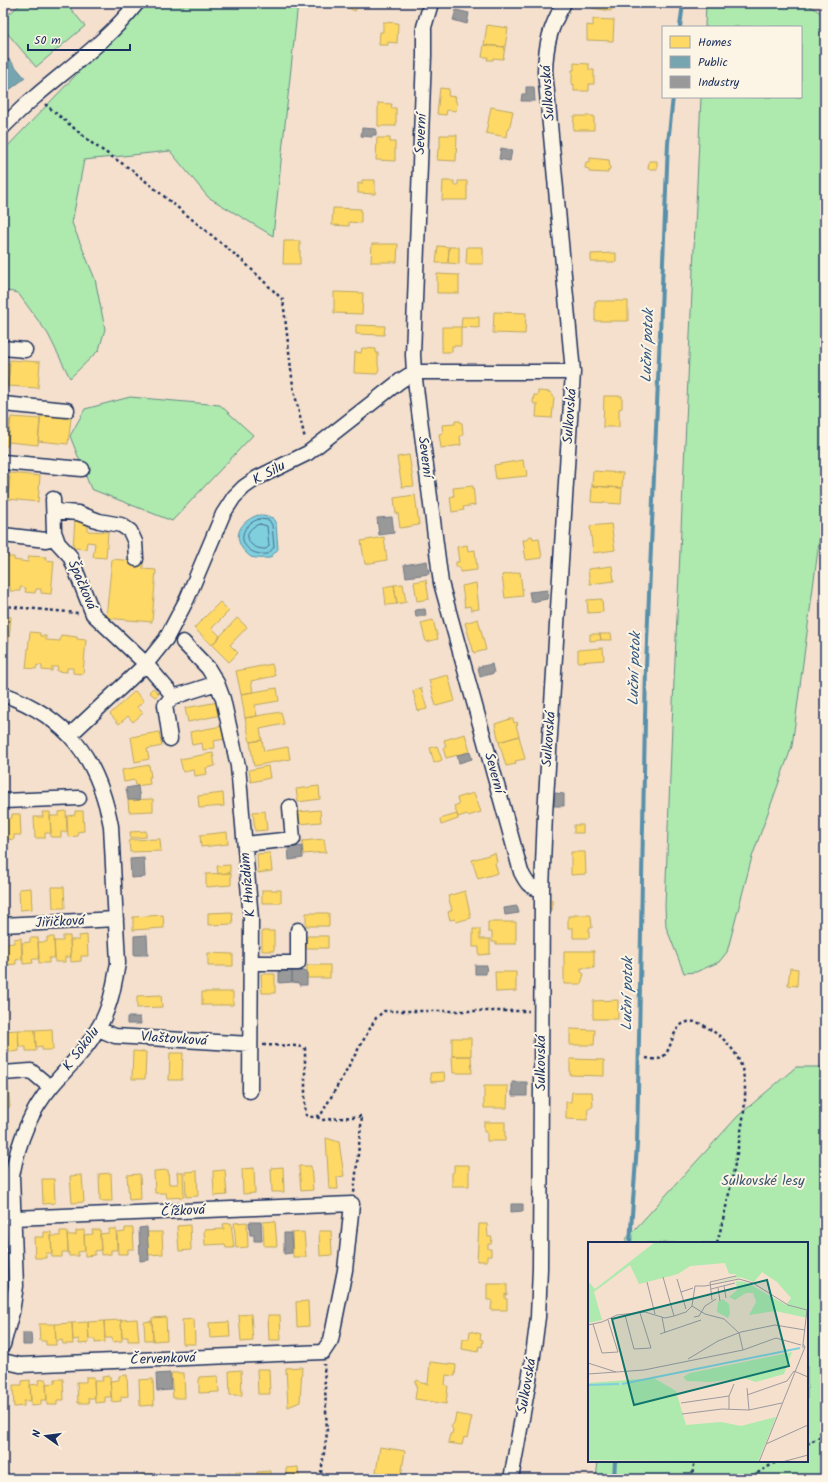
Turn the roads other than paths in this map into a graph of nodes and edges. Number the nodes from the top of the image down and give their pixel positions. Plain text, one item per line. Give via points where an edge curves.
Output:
1 (137, 3) edge
2 (431, 3) edge
3 (564, 3) edge
4 (3, 127) edge
5 (3, 348) edge
6 (25, 350) dead end
7 (414, 372) junction
8 (573, 372) junction
9 (3, 404) edge
10 (67, 410) dead end
11 (3, 462) edge
12 (82, 470) dead end
13 (3, 535) edge
14 (56, 537) junction
15 (136, 559) dead end
16 (183, 642) dead end
17 (146, 664) junction
18 (217, 683) junction
19 (3, 694) edge
20 (173, 697) junction
21 (70, 735) junction
22 (170, 739) dead end
23 (79, 798) dead end
24 (3, 801) edge
25 (290, 807) dead end
26 (244, 844) junction
27 (542, 890) junction
28 (116, 919) junction
29 (3, 925) edge
30 (298, 930) dead end
31 (251, 962) junction
32 (98, 1029) junction
33 (250, 1044) junction
34 (3, 1073) edge
35 (50, 1087) junction
36 (250, 1091) dead end
37 (14, 1218) junction
38 (3, 1345) edge
39 (323, 1352) joint
40 (3, 1361) edge
41 (511, 1479) edge

1 - 4 street via 108,35 35,96
2 - 7 street, Severní via 424,27
3 - 8 street, Sulkovská via 549,34 545,71
5 - 6 street
7 - 8 street
7 - 17 street, K Silu via 308,453 256,478 234,497 223,514 187,599 166,639
7 - 27 street, Severní via 441,583 521,872 531,887
8 - 27 street, Sulkovská via 544,814
9 - 10 street
11 - 12 street
13 - 14 street via 46,540
14 - 15 street, Špačková via 54,505 99,521 121,525 130,531 135,542
14 - 17 street, Špačková via 70,556 93,614
16 - 18 street, K Hnízdům via 208,668
17 - 20 street
17 - 21 street, K Silu
18 - 20 street
18 - 26 street, K Hnízdům via 238,766
19 - 21 street, K Sokolu via 44,713
20 - 22 street via 165,705
21 - 28 street, K Sokolu via 91,766 107,804 111,826
23 - 24 street
25 - 26 street via 293,839
26 - 31 street, K Hnízdům via 251,919
27 - 41 street, Sulkovská via 538,1317
28 - 29 street, Jiřičková
28 - 32 street, K Sokolu via 118,963 108,1007
30 - 31 street via 298,963
31 - 33 street, K Hnízdům
32 - 33 street, Vlaštovková via 115,1036
32 - 35 street, K Sokolu via 88,1045
33 - 36 street, K Hnízdům
34 - 35 street via 31,1071
35 - 37 street, K Sokolu via 25,1128 15,1159 12,1176
37 - 38 street, K Sokolu via 16,1286
37 - 39 street, Čížková via 352,1204 345,1270 331,1340
39 - 40 street, Červenková via 20,1365

